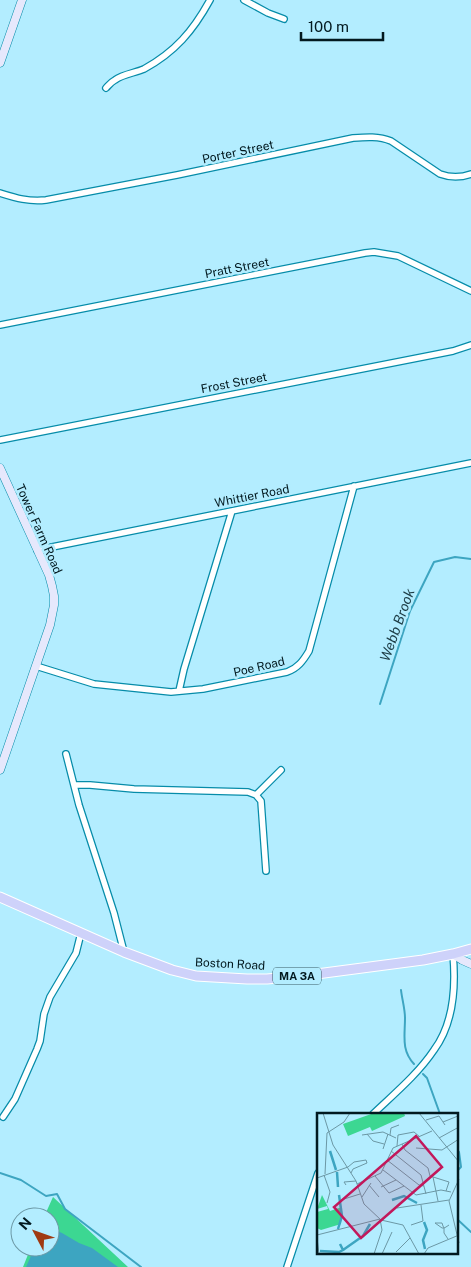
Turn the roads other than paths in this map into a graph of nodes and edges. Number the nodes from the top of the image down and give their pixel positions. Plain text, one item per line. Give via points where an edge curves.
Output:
1 (22, 0) edge
2 (210, 0) edge
3 (244, 0) edge
4 (284, 19) dead end
5 (0, 63) edge
6 (106, 88) dead end
7 (471, 174) edge
8 (0, 192) edge
9 (471, 292) edge
10 (0, 325) edge
11 (471, 345) edge
12 (0, 440) edge
13 (471, 463) edge
14 (0, 468) edge
15 (354, 486) junction
16 (232, 511) junction
17 (37, 550) junction
18 (36, 666) junction
19 (179, 691) junction
20 (66, 754) dead end
21 (0, 770) edge
22 (281, 770) dead end
23 (75, 785) junction
24 (256, 796) junction
25 (266, 871) dead end
26 (0, 897) edge
27 (81, 933) junction
28 (471, 949) edge
29 (124, 952) junction
30 (453, 954) junction
31 (471, 964) edge
32 (374, 1113) edge
33 (3, 1117) dead end
34 (317, 1176) edge
35 (287, 1267) edge

1 - 5 street
2 - 6 street via 188,35 174,48 159,60 115,80
3 - 4 street
7 - 8 street, Porter Street via 454,178 440,174 391,141 366,137 46,200 26,200
9 - 10 street, Pratt Street via 398,256 365,252
11 - 12 street, Frost Street
13 - 15 street, Whittier Road
14 - 17 street, Tower Farm Road
15 - 16 street, Whittier Road
15 - 19 street, Poe Road via 314,634 304,659 287,672 203,690
16 - 17 street, Whittier Road
16 - 19 street
17 - 18 street, Tower Farm Road via 49,575 54,604
18 - 19 street, Poe Road via 94,684
18 - 21 street, Tower Farm Road
20 - 23 street
22 - 24 street
23 - 24 street via 248,792
23 - 29 street
24 - 25 street via 261,801
26 - 27 main road, Boston Road / MA 3A
27 - 29 main road, Boston Road / MA 3A
27 - 33 street via 76,953 50,997 37,1049 15,1099
28 - 30 main road, Boston Road / MA 3A
29 - 30 main road, Boston Road / MA 3A via 196,976 247,979 310,975
30 - 31 street
30 - 32 street via 453,1002 440,1042 422,1066
34 - 35 street

